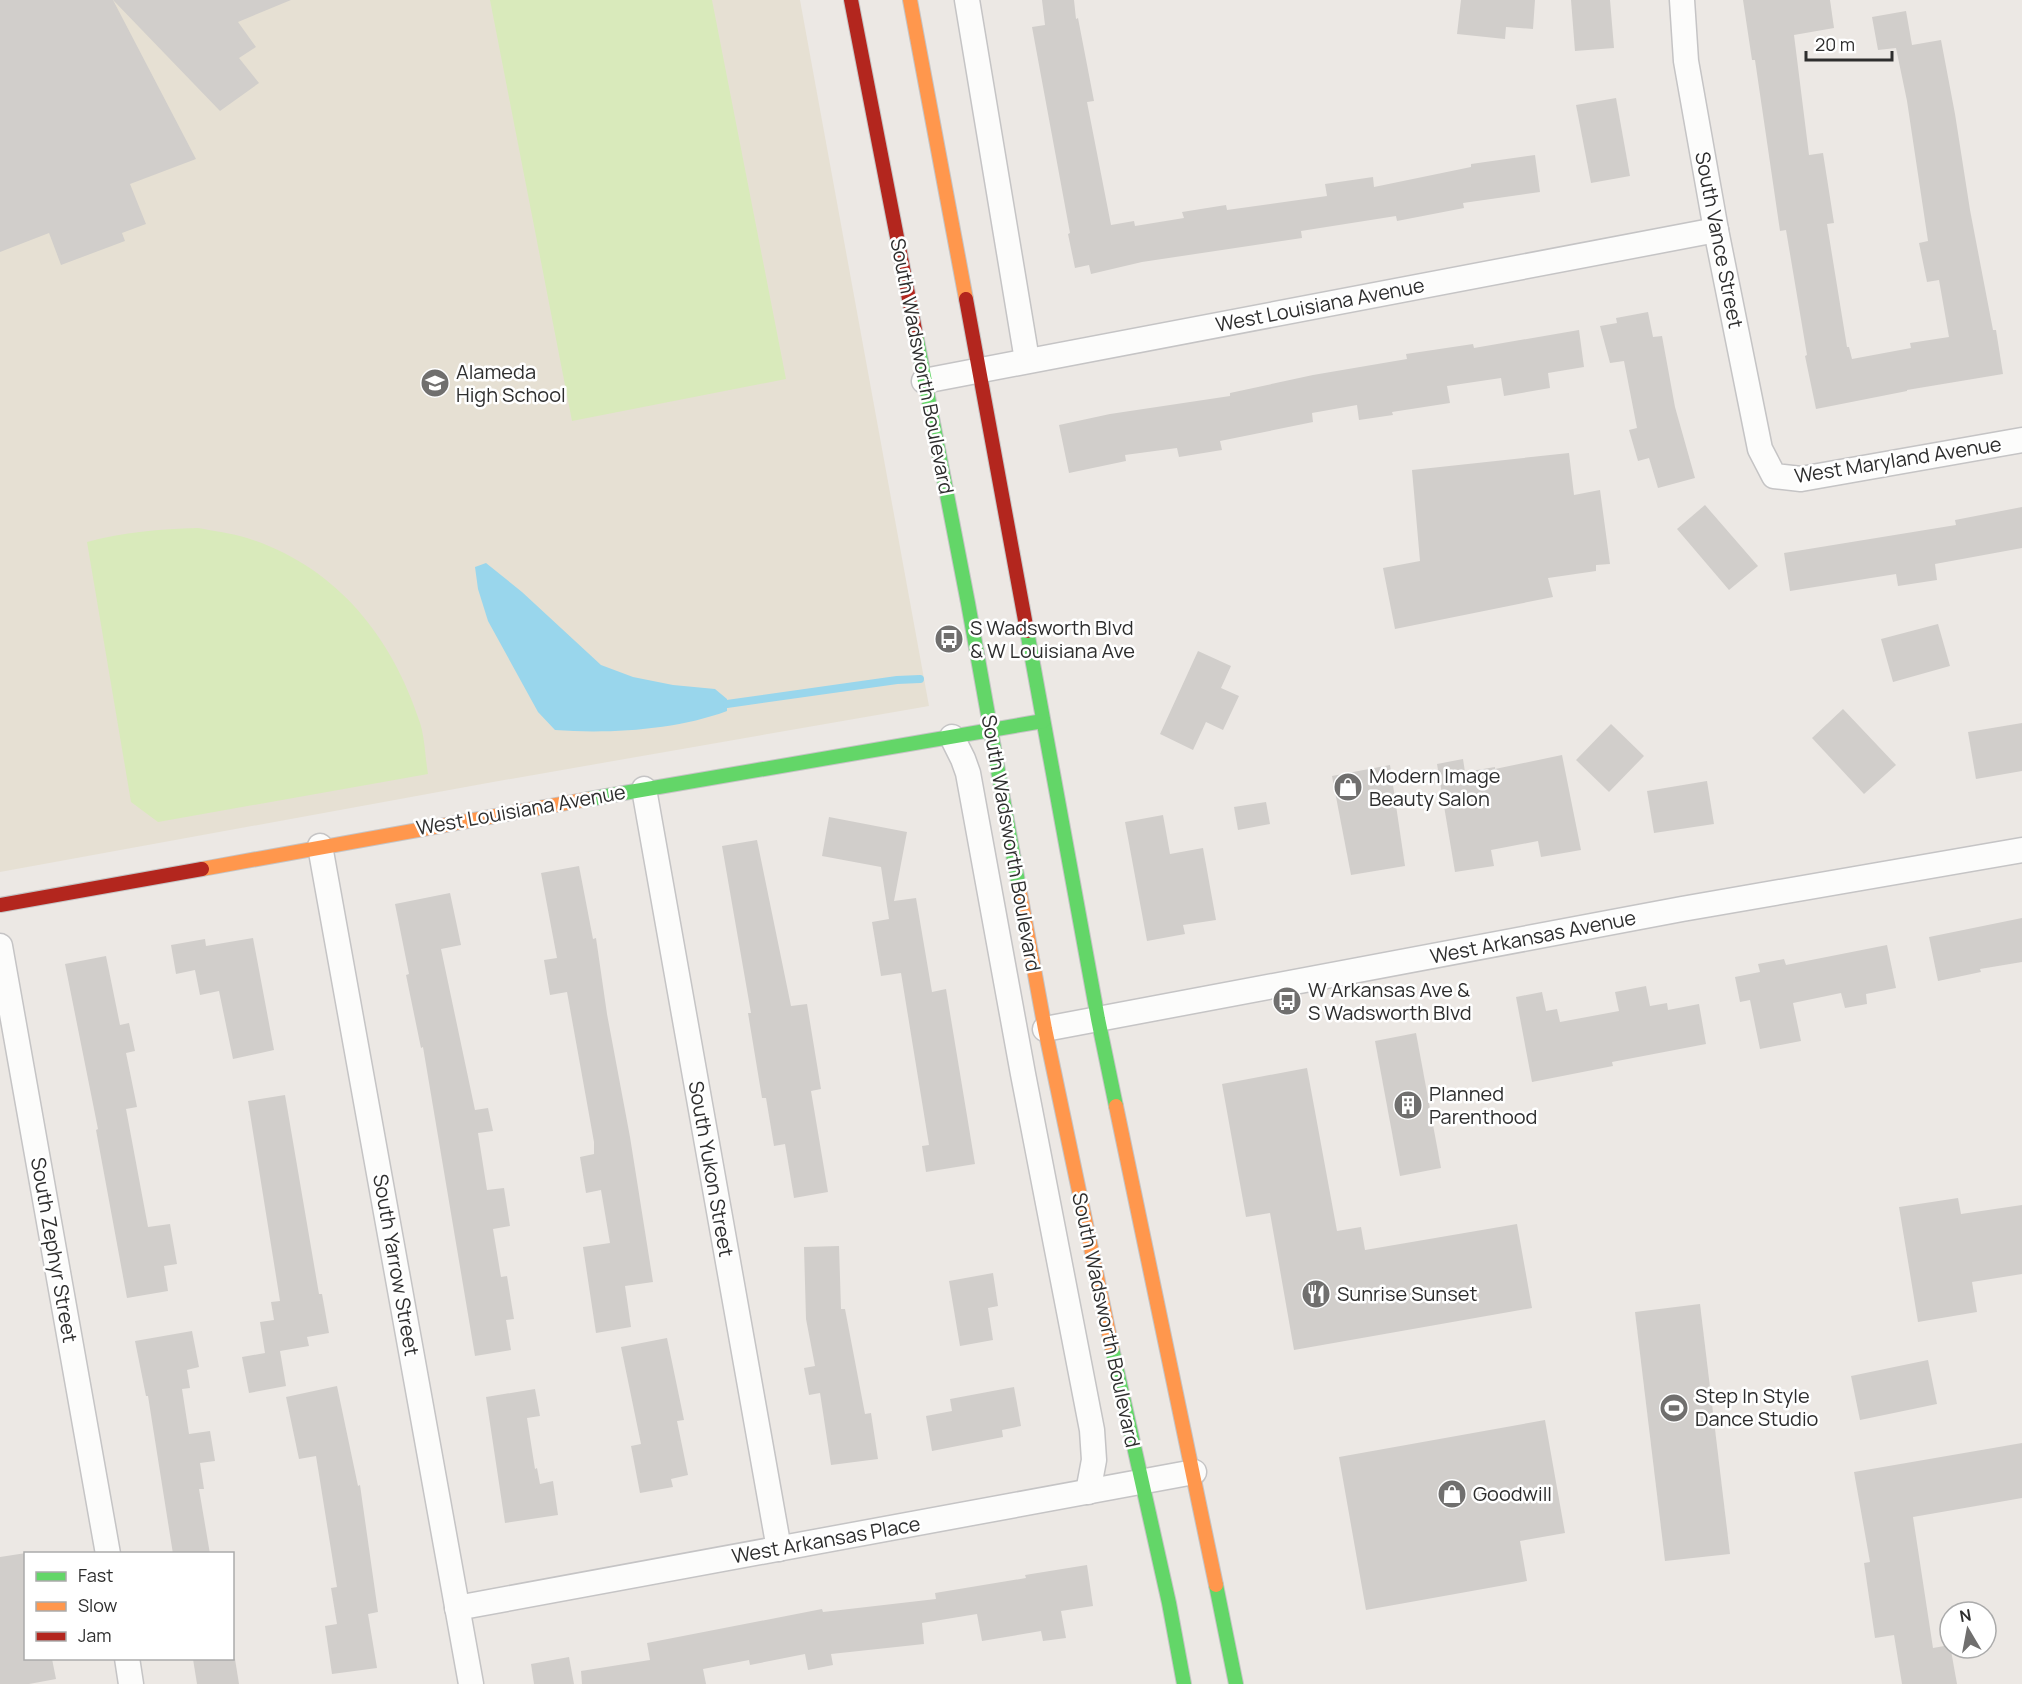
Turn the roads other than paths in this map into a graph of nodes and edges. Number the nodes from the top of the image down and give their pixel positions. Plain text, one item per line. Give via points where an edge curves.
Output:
1 (851, 0) edge
2 (910, 0) edge
3 (967, 0) edge
4 (1682, 0) edge
5 (1716, 230) junction
6 (1027, 360) junction
7 (980, 371) junction
8 (924, 381) junction
9 (2022, 441) edge
10 (1774, 476) joint
11 (1043, 721) junction
12 (991, 730) junction
13 (952, 737) junction
14 (644, 789) junction
15 (320, 846) junction
16 (2022, 850) edge
17 (0, 905) edge
18 (0, 946) edge
19 (1098, 1020) junction
20 (1045, 1029) junction
21 (1194, 1472) junction
22 (1142, 1482) junction
23 (1088, 1492) junction
24 (779, 1549) junction
25 (108, 1552) edge
26 (457, 1608) junction
27 (127, 1660) edge
28 (131, 1684) edge
29 (471, 1684) edge
30 (1184, 1684) edge
31 (1236, 1684) edge

1 - 8 main road, South Wadsworth Boulevard
2 - 7 main road
3 - 6 street
4 - 5 street, South Vance Street via 1686,61
5 - 6 street, West Louisiana Avenue
5 - 10 street, South Vance Street via 1760,449
6 - 7 street, West Louisiana Avenue
7 - 8 street, West Louisiana Avenue
7 - 11 main road
8 - 12 main road, South Wadsworth Boulevard
9 - 10 street, West Maryland Avenue via 1801,479
11 - 12 main road, West Louisiana Avenue
11 - 19 main road
12 - 13 main road, West Louisiana Avenue
12 - 20 main road, South Wadsworth Boulevard
13 - 14 main road, West Louisiana Avenue
13 - 23 street, South Wadsworth Boulevard via 968,773 1092,1430 1094,1460
14 - 15 main road, West Louisiana Avenue
14 - 24 street, South Yukon Street
15 - 17 main road, West Louisiana Avenue
15 - 26 street, South Yarrow Street
16 - 19 street, West Arkansas Avenue via 1682,909
18 - 25 street, South Zephyr Street
19 - 20 street, West Arkansas Avenue
19 - 21 main road
20 - 22 main road, South Wadsworth Boulevard
21 - 22 street, West Arkansas Place
21 - 31 main road
22 - 23 street, West Arkansas Place
22 - 30 main road, South Wadsworth Boulevard
23 - 24 street, West Arkansas Place
24 - 26 street, West Arkansas Place
26 - 29 street, South Yarrow Street
27 - 28 street

